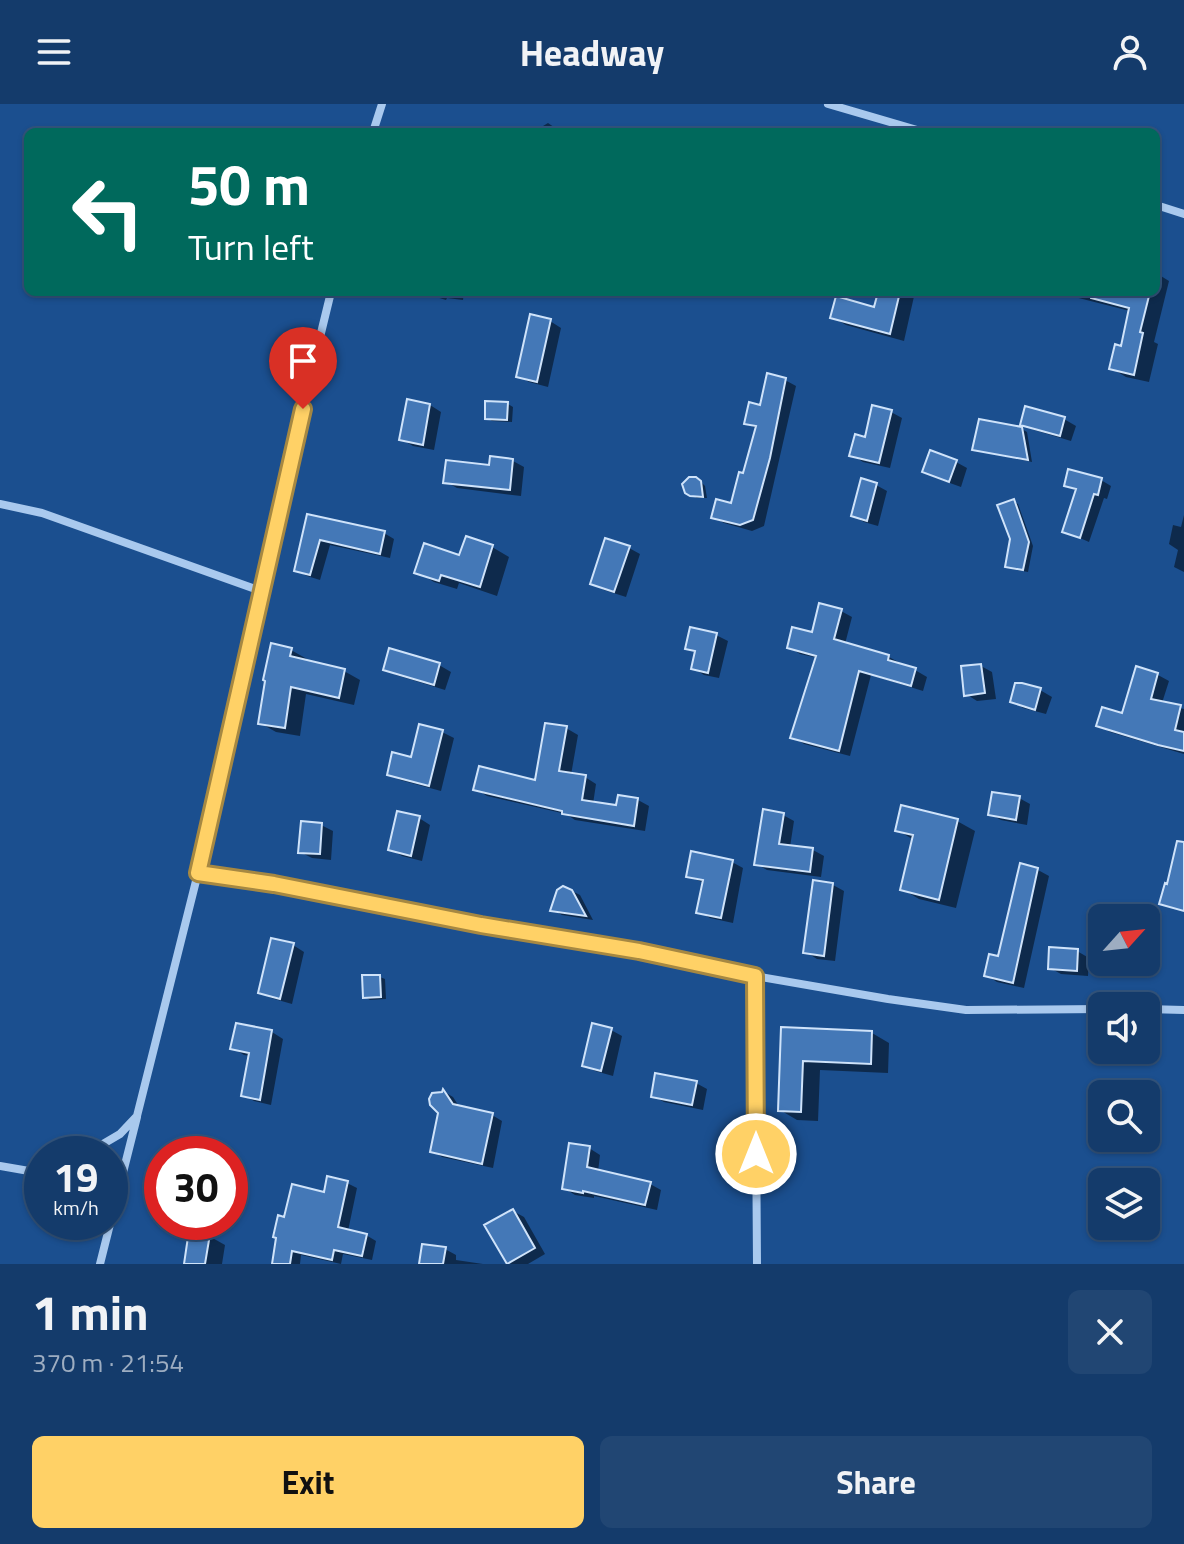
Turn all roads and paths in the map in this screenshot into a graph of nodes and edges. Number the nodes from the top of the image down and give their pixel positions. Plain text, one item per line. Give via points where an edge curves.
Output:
1 (382, 104) edge
2 (828, 104) edge
3 (374, 128) edge
4 (910, 128) edge
5 (1160, 206) edge
6 (1184, 214) edge
7 (330, 296) edge
8 (0, 504) edge
9 (261, 591) junction
10 (198, 873) junction
11 (755, 976) junction
12 (1088, 1009) edge
13 (1160, 1009) edge
14 (1184, 1010) edge
15 (137, 1116) junction
16 (117, 1136) edge
17 (0, 1166) edge
18 (24, 1170) edge
19 (100, 1264) edge
20 (757, 1264) edge

1 - 3 street
2 - 4 street
5 - 6 street
7 - 9 street
8 - 9 street via 42,513
9 - 10 street
10 - 11 street
10 - 15 street
11 - 12 street via 966,1010
11 - 20 street
13 - 14 street
15 - 16 street
15 - 19 street
17 - 18 street

